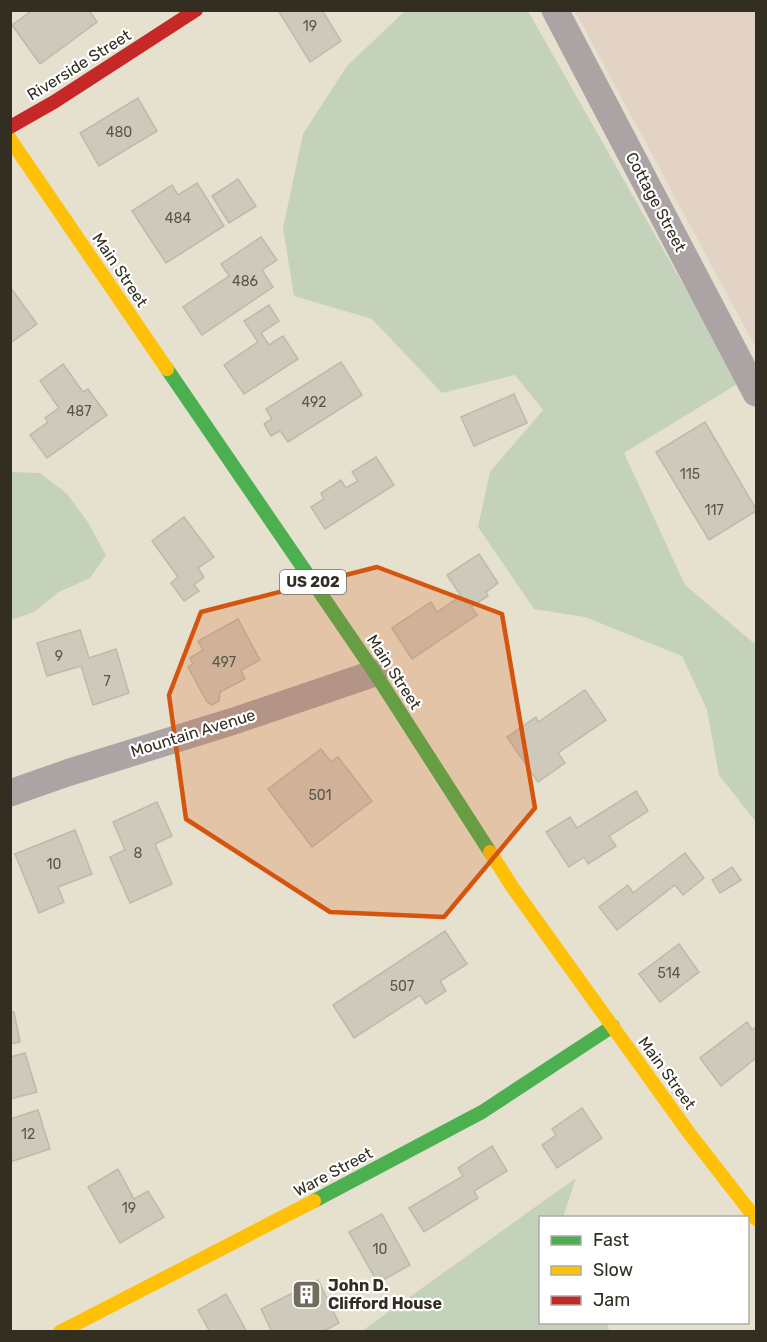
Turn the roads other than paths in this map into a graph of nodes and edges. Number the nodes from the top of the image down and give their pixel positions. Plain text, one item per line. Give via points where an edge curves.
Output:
1 (196, 10) edge
2 (555, 10) edge
3 (10, 127) edge
4 (10, 139) edge
5 (756, 393) edge
6 (375, 673) junction
7 (10, 793) edge
8 (613, 1026) junction
9 (756, 1219) edge
10 (60, 1332) edge

1 - 3 main road, Riverside Street
2 - 5 street, Cottage Street
4 - 6 main road, Main Street / US 202
6 - 7 street, Mountain Avenue
6 - 8 main road, Main Street / US 202 via 513,888
8 - 9 main road, Main Street / US 202
8 - 10 main road, Ware Street via 482,1112

